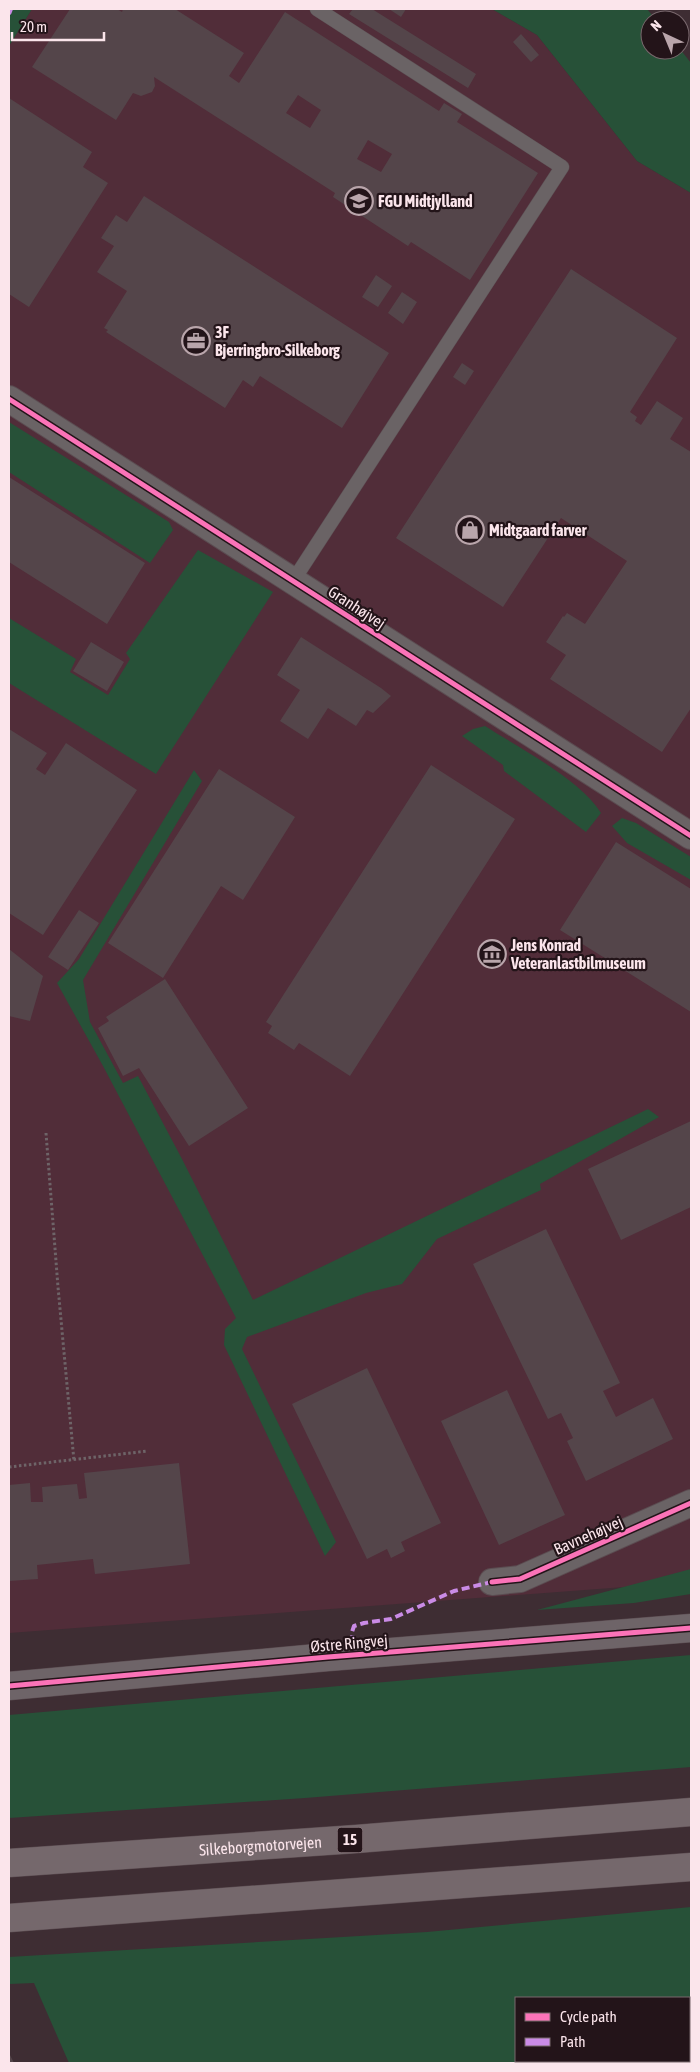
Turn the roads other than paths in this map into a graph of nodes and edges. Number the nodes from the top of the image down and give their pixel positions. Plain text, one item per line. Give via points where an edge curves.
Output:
1 (318, 9) edge
2 (9, 400) edge
3 (293, 581) junction
4 (691, 836) edge
5 (691, 1503) edge
6 (492, 1582) dead end
7 (691, 1628) edge
8 (9, 1686) edge
9 (691, 1812) edge
10 (9, 1863) edge
11 (691, 1867) edge
12 (9, 1918) edge

1 - 3 lane via 562,167
2 - 3 street, Granhøjvej
3 - 4 street, Granhøjvej
5 - 6 street, Bavnehøjvej via 520,1579
7 - 8 main road, Østre Ringvej
9 - 10 highway, Silkeborgmotorvejen / 15 via 337,1841
11 - 12 highway

